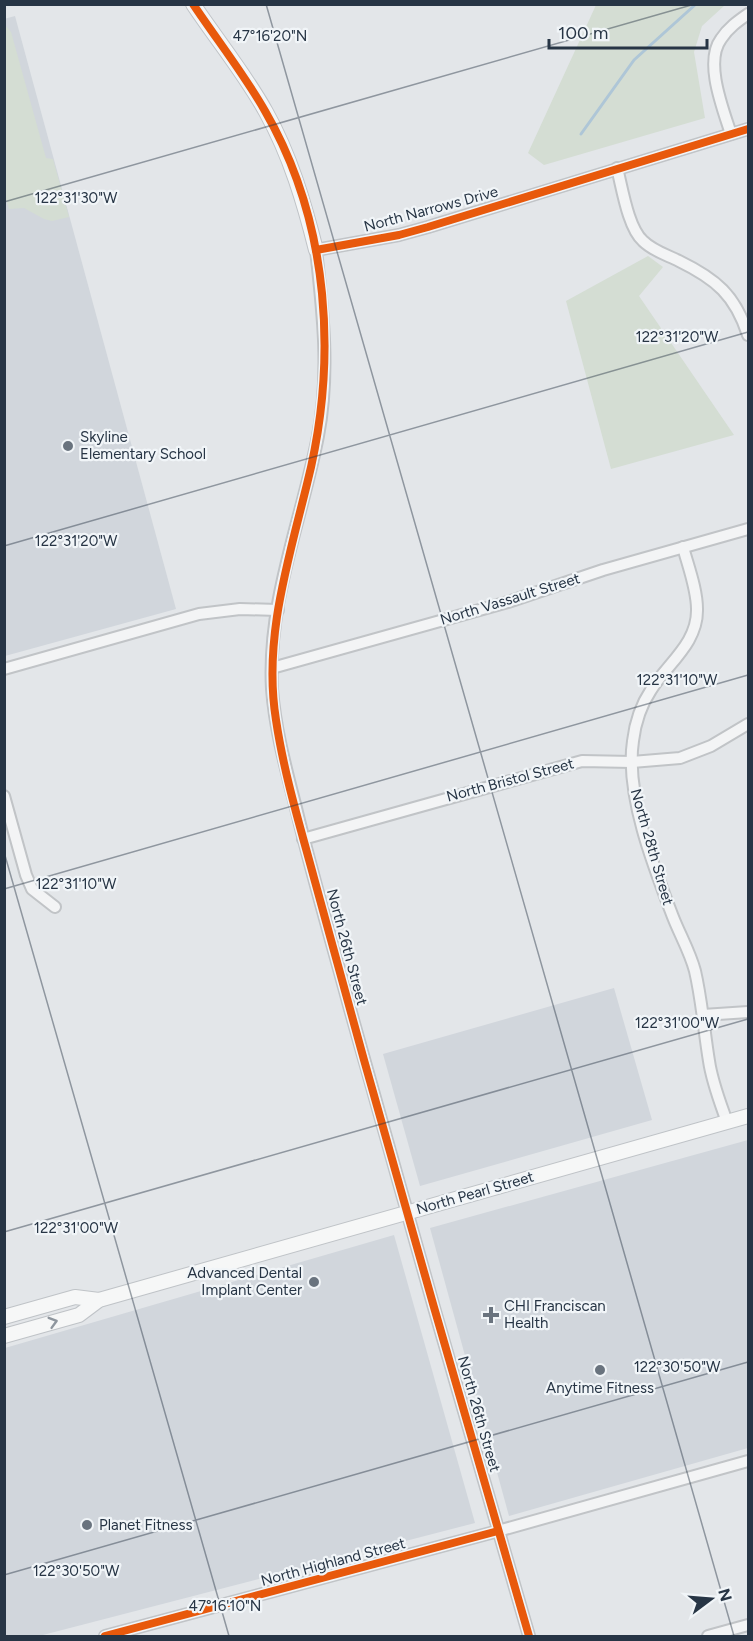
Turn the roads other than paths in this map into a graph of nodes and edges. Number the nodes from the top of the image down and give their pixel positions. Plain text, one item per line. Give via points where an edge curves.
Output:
1 (193, 4) edge
2 (748, 14) edge
3 (748, 129) edge
4 (731, 134) junction
5 (617, 168) junction
6 (316, 250) junction
7 (748, 335) edge
8 (748, 529) edge
9 (683, 547) junction
10 (278, 610) junction
11 (272, 668) junction
12 (4, 669) edge
13 (748, 724) edge
14 (632, 762) junction
15 (4, 796) edge
16 (303, 839) junction
17 (56, 907) dead end
18 (748, 1012) edge
19 (703, 1015) junction
20 (748, 1116) edge
21 (727, 1122) junction
22 (406, 1212) junction
23 (99, 1300) junction
24 (4, 1317) edge
25 (4, 1336) edge
26 (748, 1461) edge
27 (498, 1531) junction
28 (748, 1625) edge
29 (134, 1633) edge
30 (105, 1636) edge
31 (528, 1636) edge
32 (708, 1636) edge

1 - 6 main road via 265,111 287,156
2 - 4 street via 726,32 715,51 716,78
3 - 4 street, North Narrows Drive
4 - 5 street, North Narrows Drive
5 - 6 street, North Narrows Drive via 399,235
5 - 7 street via 633,226 642,241 722,286 737,307
6 - 10 street, North 26th Street via 324,315 324,385 318,433
8 - 9 street, North Vassault Street
9 - 11 street, North Vassault Street via 508,602
9 - 14 street, North 28th Street via 698,607 695,629 642,705
10 - 11 street, North 26th Street
10 - 12 street via 199,614
11 - 16 street, North 26th Street via 281,747
13 - 14 street, North Bristol Street via 693,754
14 - 16 street, North Bristol Street via 582,760
14 - 19 street, North 28th Street via 641,821 691,958
15 - 17 street via 32,889
16 - 22 street, North 26th Street
18 - 19 street
19 - 21 street, North 28th Street via 709,1062
20 - 21 main road, North Pearl Street
21 - 22 main road, North Pearl Street
22 - 23 main road, North Pearl Street
22 - 27 street, North 26th Street
23 - 24 main road, North Pearl Street via 75,1297
25 -> 23 main road, North Pearl Street via 79,1315
26 - 27 street, North Highland Street
27 - 29 street, North Highland Street
27 - 31 street, North 26th Street
28 - 32 street
29 - 30 street, North Highland Street

